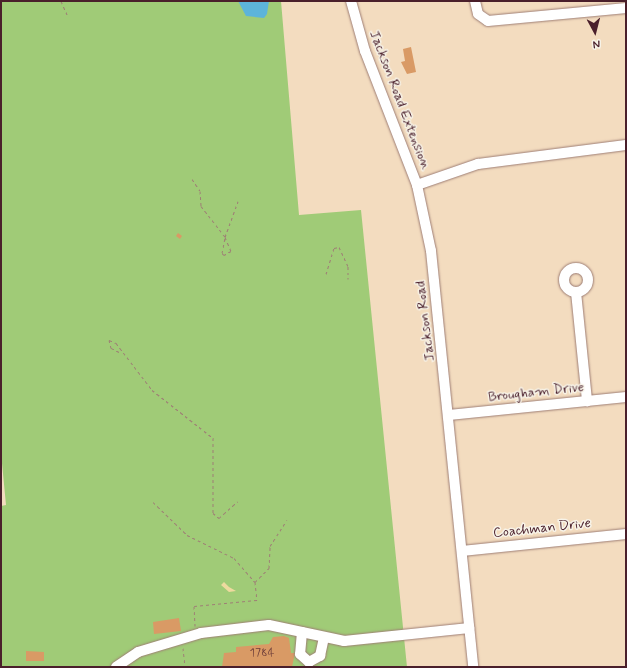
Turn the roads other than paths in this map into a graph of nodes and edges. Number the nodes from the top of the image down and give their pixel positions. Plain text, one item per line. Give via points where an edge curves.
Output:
1 (351, 1) edge
2 (475, 1) edge
3 (626, 8) edge
4 (626, 145) edge
5 (417, 185) junction
6 (576, 292) dead end
7 (626, 397) edge
8 (587, 400) junction
9 (449, 414) junction
10 (626, 534) edge
11 (462, 551) junction
12 (469, 625) junction
13 (302, 632) junction
14 (325, 637) junction
15 (116, 667) edge
16 (473, 667) edge

1 - 5 street, Jackson Road Extension via 367,58
2 - 3 street via 478,14 488,21
4 - 5 street via 478,164
5 - 9 street, Jackson Road via 431,251
6 - 8 street
7 - 8 street, Brougham Drive
8 - 9 street, Brougham Drive
9 - 11 street, Jackson Road
10 - 11 street, Coachman Drive
11 - 12 street, Jackson Road
12 - 14 street via 344,641
12 - 16 street, Jackson Road
13 - 14 street
13 - 14 street via 302,659 315,660
13 - 15 street via 269,626 214,631 138,652

